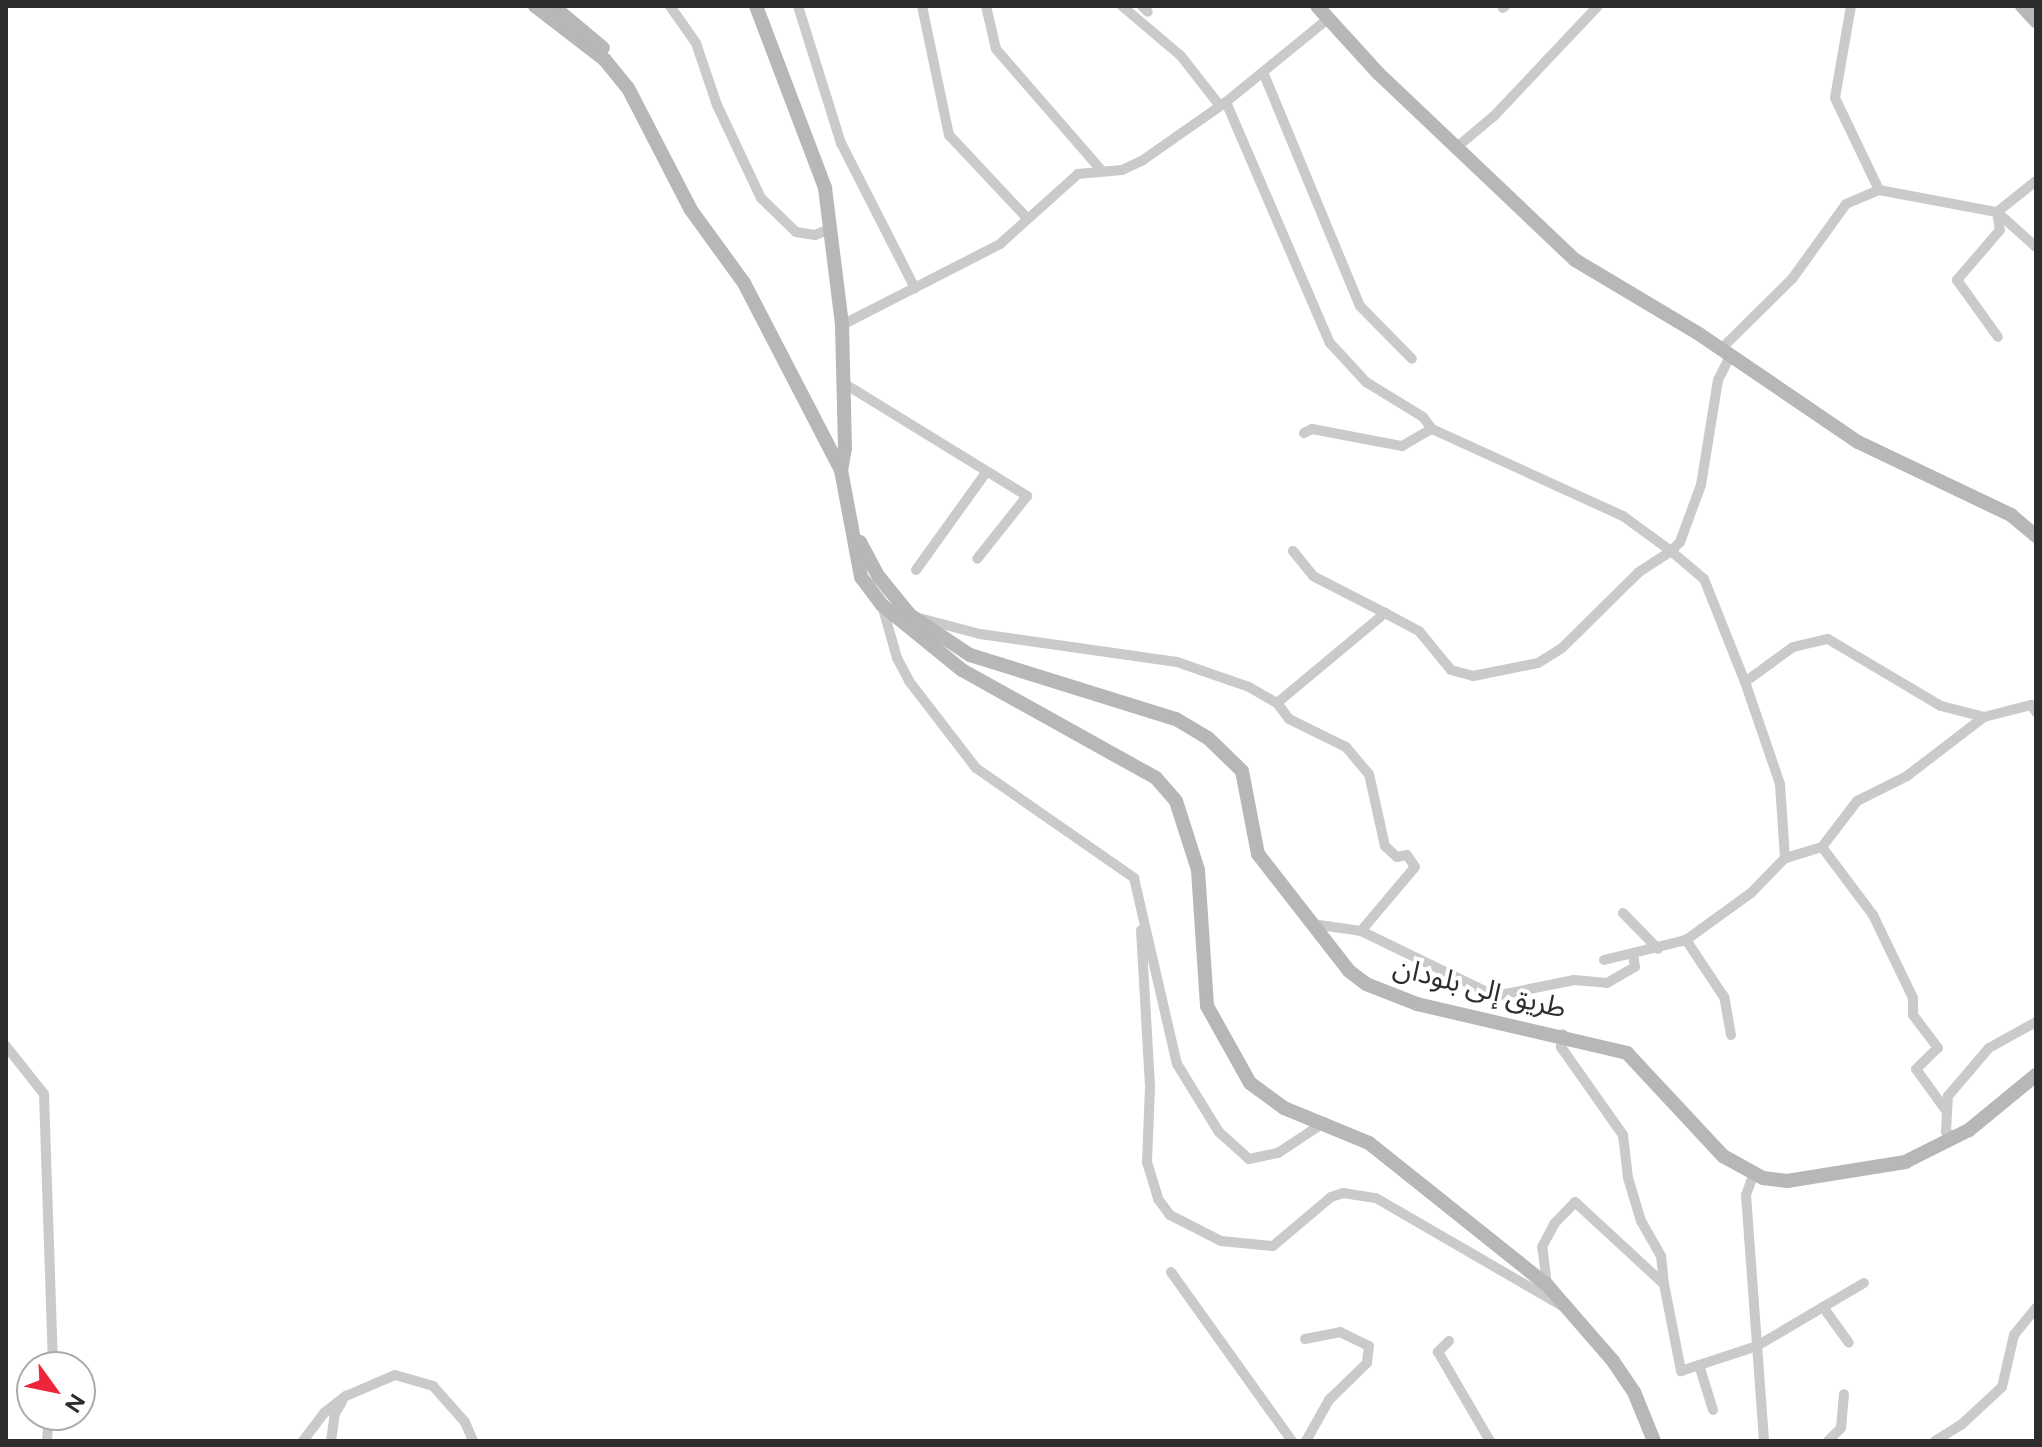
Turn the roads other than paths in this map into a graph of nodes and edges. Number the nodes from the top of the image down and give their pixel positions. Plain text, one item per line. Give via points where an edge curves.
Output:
1 (535, 6) edge
2 (670, 6) edge
3 (756, 6) edge
4 (798, 6) edge
5 (922, 6) edge
6 (986, 6) edge
7 (1122, 6) edge
8 (1317, 6) edge
9 (1598, 6) edge
10 (1851, 6) edge
11 (2022, 6) edge
12 (561, 13) edge
13 (1329, 18) junction
14 (2036, 21) edge
15 (1263, 72) junction
16 (1223, 104) junction
17 (1457, 147) junction
18 (1101, 170) junction
19 (2036, 181) edge
20 (1879, 190) junction
21 (1997, 212) junction
22 (1027, 218) junction
23 (830, 229) junction
24 (2036, 247) edge
25 (915, 288) junction
26 (842, 325) junction
27 (1998, 337) dead end
28 (1725, 354) junction
29 (1412, 359) dead end
30 (845, 384) junction
31 (1432, 429) junction
32 (1304, 433) dead end
33 (841, 470) junction
34 (985, 474) junction
35 (855, 531) junction
36 (2036, 536) edge
37 (1293, 551) dead end
38 (1671, 551) junction
39 (977, 559) dead end
40 (916, 570) dead end
41 (882, 605) junction
42 (1385, 613) junction
43 (910, 615) junction
44 (1745, 682) junction
45 (1277, 703) junction
46 (2034, 704) edge
47 (1984, 717) junction
48 (1822, 847) junction
49 (1785, 858) junction
50 (1623, 913) dead end
51 (1142, 919) junction
52 (1312, 924) junction
53 (1361, 931) junction
54 (1686, 940) junction
55 (1658, 949) junction
56 (1633, 955) junction
57 (1604, 960) dead end
58 (2036, 1022) edge
59 (1563, 1034) junction
60 (1731, 1035) dead end
61 (6, 1046) edge
62 (2036, 1075) edge
63 (1945, 1109) junction
64 (1326, 1122) junction
65 (1955, 1138) junction
66 (1754, 1173) junction
67 (1171, 1272) dead end
68 (1864, 1283) dead end
69 (1664, 1284) junction
70 (1547, 1285) junction
71 (1823, 1307) junction
72 (2036, 1308) edge
73 (1571, 1310) junction
74 (1305, 1339) dead end
75 (1449, 1341) dead end
76 (1849, 1343) dead end
77 (1757, 1346) junction
78 (52, 1351) edge
79 (1699, 1365) junction
80 (1844, 1394) dead end
81 (346, 1396) junction
82 (1713, 1410) dead end
83 (303, 1441) edge
84 (331, 1441) edge
85 (473, 1441) edge
86 (1292, 1441) edge
87 (1306, 1441) edge
88 (1490, 1441) edge
89 (1654, 1441) edge
90 (1764, 1441) edge
91 (1828, 1441) edge
92 (1935, 1441) edge

1 - 12 main road
2 - 23 street via 696,43 717,105 761,198 796,232 815,235
3 - 23 main road via 825,188
4 - 25 street via 841,143
5 - 22 street via 949,135
6 - 18 street via 996,49
7 - 16 street via 1181,56
8 - 13 main road
9 - 17 street via 1494,116
10 - 20 street via 1835,98
11 - 14 main road
12 - 33 main road via 633,81 691,210 759,310
13 - 15 street
13 - 17 main road
15 - 16 street
15 - 29 street via 1360,306
16 - 18 street via 1143,160 1122,170
16 - 31 street via 1330,343 1366,382 1423,417
17 - 28 main road via 1575,260
18 - 22 street via 1078,174
19 - 21 street
20 - 21 street
20 - 28 street via 1846,204 1801,269
21 - 24 street
21 - 27 street via 2000,230 1957,280
22 - 25 street via 1000,244
23 - 26 main road
25 - 26 street
26 - 30 main road
28 - 36 main road via 1858,442 2011,515
28 - 38 street via 1701,485 1680,542
30 - 33 main road
30 - 34 street
31 - 32 street via 1402,446 1312,429
31 - 38 street via 1623,516
33 - 35 main road
34 - 39 street via 1027,496
34 - 40 street
35 - 41 main road via 861,577
35 - 43 main road, طريق إلى بلودان via 879,577
37 - 42 street via 1313,576
38 - 42 street via 1639,572 1549,658 1505,671 1473,676 1451,670 1419,631
38 - 44 street via 1704,579
41 - 51 street via 909,681 976,768 1134,878
41 - 64 main road via 962,670 1156,778 1176,801 1198,870 1207,1006 1227,1047 1265,1096
42 - 45 street
43 - 45 street via 980,634 1177,662 1249,687
43 - 52 main road, طريق إلى بلودان via 970,655 1176,719 1208,738 1242,771 1258,854
44 - 47 street via 1793,647 1828,639 1941,706
44 - 49 street via 1780,784
45 - 53 street via 1289,719 1324,734 1360,760 1369,774 1385,846 1397,857 1407,855 1415,867
46 - 47 street
47 - 48 street via 1907,776 1857,801
48 - 49 street
48 - 63 street via 1884,934 1913,998 1913,1015 1938,1048 1916,1069
49 - 54 street via 1751,893
50 - 55 street
51 - 64 street via 1177,1064 1219,1132 1249,1159 1278,1153
51 - 73 street via 1139,956 1150,1087 1147,1162 1158,1199 1170,1215 1221,1241 1273,1246 1331,1197 1343,1193 1376,1198 1547,1301
52 - 53 street
52 - 59 main road, طريق إلى بلودان via 1349,971 1393,997
53 - 56 street via 1495,996 1574,980 1607,983 1635,967
54 - 55 street
54 - 60 street via 1724,997
55 - 56 street
56 - 57 street
58 - 63 street via 1989,1048 1969,1066
59 - 66 main road, طريق إلى بلودان via 1607,1045 1641,1063 1723,1156
59 - 69 street via 1561,1047 1623,1135 1628,1178 1641,1221 1661,1256
61 - 78 street via 44,1094
62 - 65 main road, طريق إلى بلودان
63 - 65 street via 1946,1132
64 - 70 main road via 1369,1143
65 - 66 main road, طريق إلى بلودان via 1905,1162 1852,1172 1787,1181
66 - 77 street via 1746,1195
67 - 86 street
68 - 71 street
69 - 70 street via 1575,1202 1542,1247
69 - 79 street via 1681,1371
70 - 73 main road
71 - 76 street
71 - 77 street
72 - 92 street via 2014,1335 2002,1387
73 - 89 main road via 1634,1392
74 - 87 street via 1340,1332 1369,1346 1367,1363 1329,1400
75 - 88 street via 1438,1352
77 - 79 street
77 - 90 street
79 - 82 street
80 - 91 street via 1841,1428
81 - 83 street via 324,1413
81 - 84 street via 335,1413
81 - 85 street via 395,1375 433,1386 465,1422

